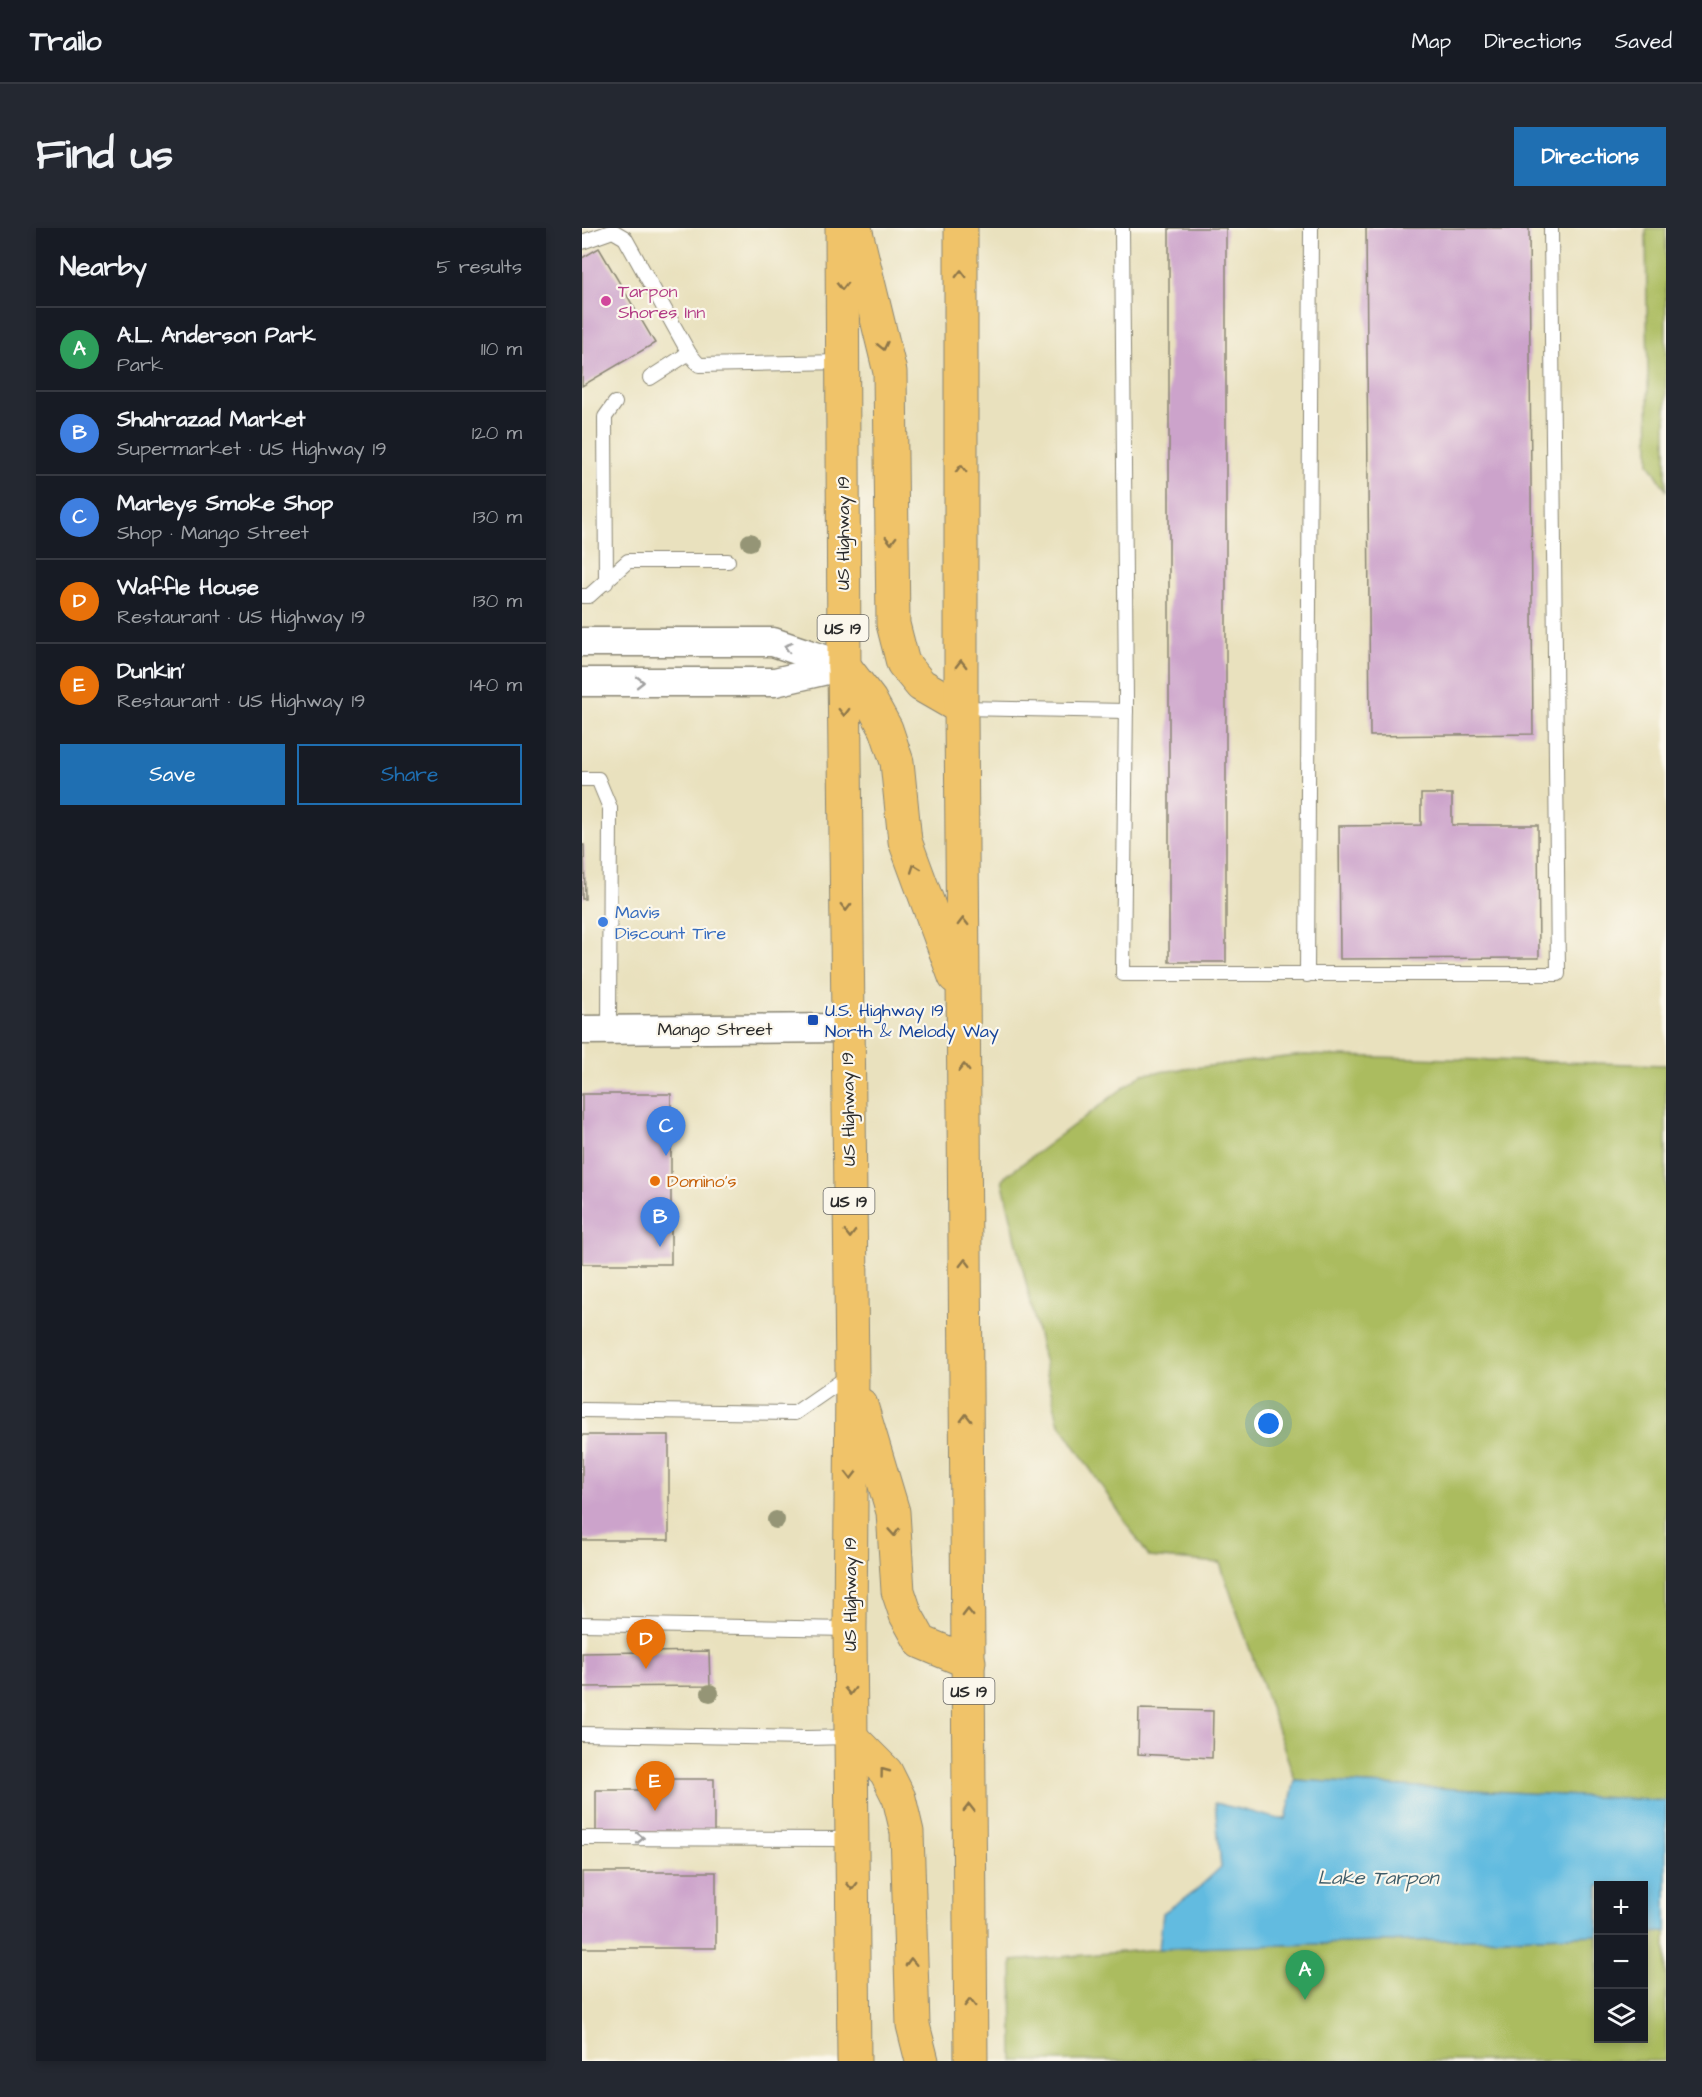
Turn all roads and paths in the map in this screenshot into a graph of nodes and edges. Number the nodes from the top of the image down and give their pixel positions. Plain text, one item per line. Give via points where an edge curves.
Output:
1 (842, 228) edge
2 (855, 228) edge
3 (961, 228) edge
4 (1122, 228) edge
5 (1311, 228) edge
6 (1551, 228) edge
7 (582, 242) edge
8 (689, 353) junction
9 (843, 362) junction
10 (650, 378) dead end
11 (615, 403) dead end
12 (728, 561) dead end
13 (606, 583) junction
14 (582, 596) edge
15 (582, 642) edge
16 (844, 666) junction
17 (582, 682) edge
18 (961, 708) junction
19 (1126, 711) junction
20 (582, 779) edge
21 (1307, 975) junction
22 (964, 1002) junction
23 (847, 1028) junction
24 (595, 1030) edge
25 (852, 1374) junction
26 (582, 1410) edge
27 (582, 1624) edge
28 (850, 1629) junction
29 (969, 1662) junction
30 (582, 1734) edge
31 (851, 1737) junction
32 (582, 1838) edge
33 (852, 1839) junction
34 (854, 2061) edge
35 (922, 2061) edge
36 (971, 2061) edge

1 -> 9 highway, US Highway 19 / US 19
2 -> 18 highway via 890,372 893,624 903,663 921,685
18 -> 3 highway, US 19
4 - 19 lane
5 - 21 lane
6 - 21 lane via 1558,974
7 - 8 lane via 613,231 625,238
8 - 9 lane via 699,365
8 - 10 lane
9 - 16 highway, US Highway 19 / US 19
11 - 13 lane via 605,417
12 - 13 lane via 628,561
13 - 14 lane via 589,596
16 -> 15 street via 773,642
17 -> 16 street via 775,682
22 -> 16 highway via 905,841 897,762 890,740 870,700
16 -> 23 highway, US Highway 19 / US 19
18 - 19 lane
22 -> 18 highway, US 19
19 - 21 lane via 1123,974
20 - 24 lane via 598,779 610,808
29 -> 22 highway, US 19
23 - 24 street, Mango Street
23 -> 25 highway, US Highway 19 / US 19
25 - 26 lane via 795,1413
25 -> 28 highway, US Highway 19 / US 19
25 -> 29 highway via 893,1512 898,1591 906,1615 921,1642
27 - 28 lane
28 -> 31 highway, US Highway 19 / US 19
36 -> 29 highway, US 19
30 - 31 lane
31 - 33 highway, US Highway 19 / US 19
35 -> 31 highway via 913,2025 907,1832 899,1798 886,1772
32 -> 33 lane
33 -> 34 highway, US Highway 19 / US 19

